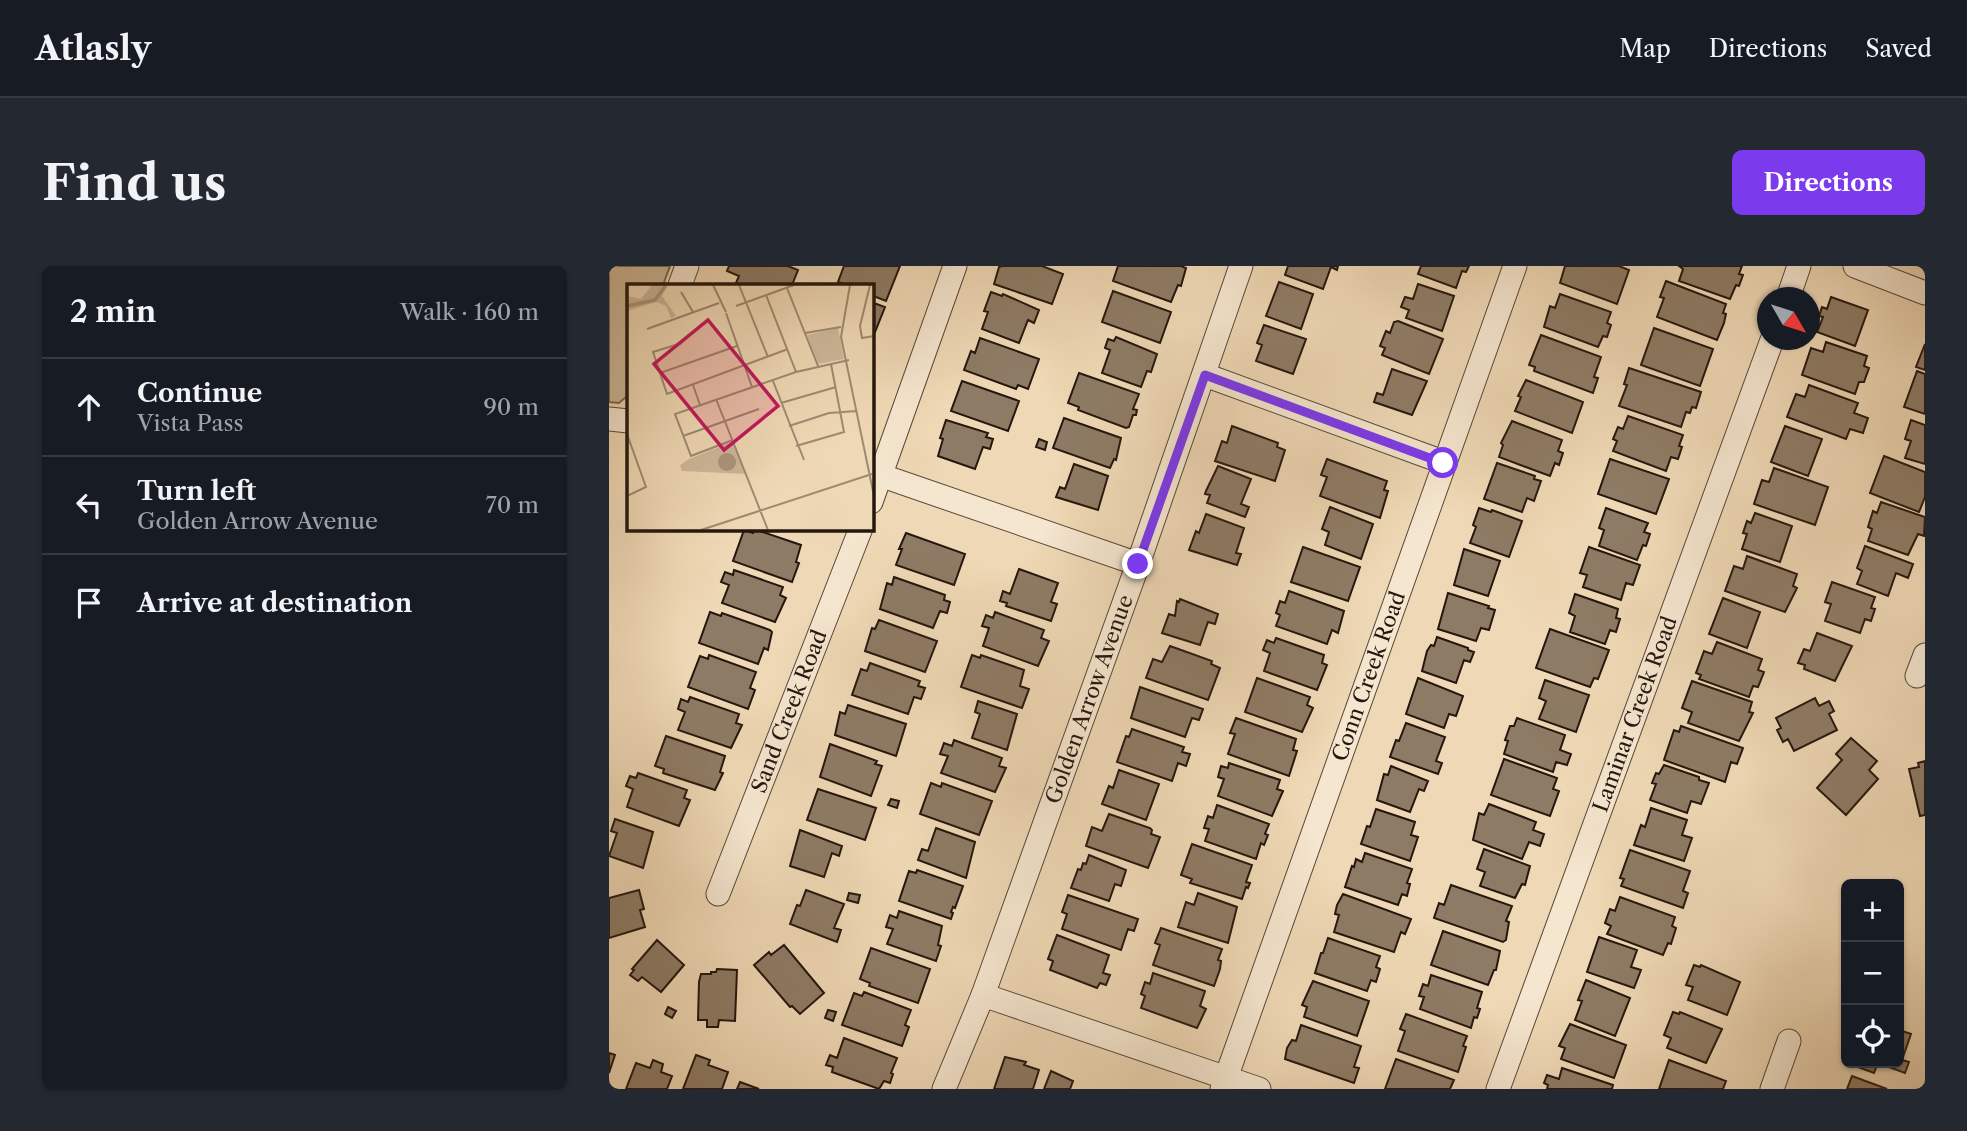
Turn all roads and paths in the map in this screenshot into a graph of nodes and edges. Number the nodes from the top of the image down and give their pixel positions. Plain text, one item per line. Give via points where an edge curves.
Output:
1 (687, 266) edge
2 (955, 266) edge
3 (1241, 266) edge
4 (1515, 266) edge
5 (1799, 266) edge
6 (1855, 266) edge
7 (680, 284) edge
8 (1791, 287) edge
9 (1925, 293) edge
10 (1768, 350) edge
11 (1205, 375) junction
12 (609, 419) edge
13 (627, 421) edge
14 (1443, 463) junction
15 (877, 473) edge
16 (873, 492) edge
17 (860, 530) edge
18 (1138, 564) junction
19 (718, 894) dead end
20 (983, 995) junction
21 (1789, 1041) dead end
22 (1224, 1083) edge
23 (944, 1089) edge
24 (1259, 1089) edge
25 (1499, 1089) edge
26 (1772, 1089) edge

1 - 7 street
2 - 15 street
3 - 11 street, Golden Arrow Avenue
4 - 14 street, Conn Creek Road
5 - 8 street
6 - 9 street
10 - 25 street, Laminar Creek Road
11 - 14 street
11 - 18 street, Golden Arrow Avenue
12 - 13 street
14 - 22 street, Conn Creek Road
15 - 16 street
15 - 18 street
17 - 19 street, Sand Creek Road
18 - 20 street, Golden Arrow Avenue
20 - 22 street
20 - 23 street, Golden Arrow Avenue
21 - 26 street
22 - 24 street

